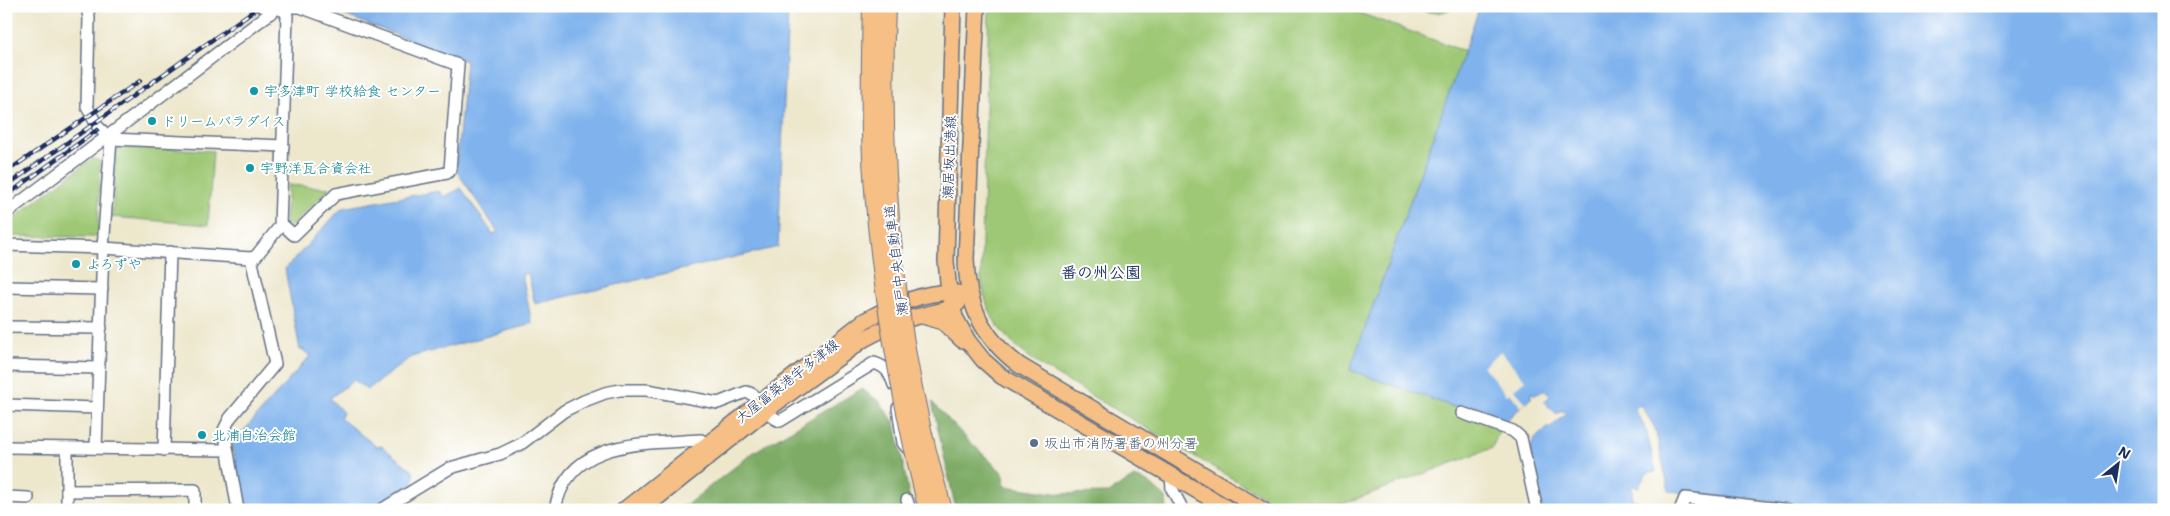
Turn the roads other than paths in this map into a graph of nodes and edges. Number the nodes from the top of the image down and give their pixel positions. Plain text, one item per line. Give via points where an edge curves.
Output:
1 (261, 6) edge
2 (872, 6) edge
3 (886, 6) edge
4 (953, 6) edge
5 (977, 6) edge
6 (87, 7) edge
7 (281, 10) junction
8 (108, 137) junction
9 (283, 146) junction
10 (6, 213) edge
11 (280, 226) junction
12 (6, 245) edge
13 (103, 248) junction
14 (170, 252) junction
15 (251, 258) junction
16 (6, 287) edge
17 (102, 289) junction
18 (949, 292) junction
19 (969, 294) junction
20 (952, 308) junction
21 (913, 317) junction
22 (6, 327) edge
23 (101, 328) junction
24 (6, 366) edge
25 (99, 368) junction
26 (1001, 376) junction
27 (6, 405) edge
28 (764, 406) junction
29 (97, 408) junction
30 (1462, 413) dead end
31 (1110, 419) junction
32 (1101, 434) junction
33 (707, 444) junction
34 (912, 446) junction
35 (6, 447) edge
36 (67, 448) junction
37 (96, 448) junction
38 (164, 450) junction
39 (226, 450) junction
40 (1171, 475) junction
41 (67, 491) junction
42 (6, 497) edge
43 (28, 498) dead end
44 (631, 509) edge
45 (67, 510) edge
46 (195, 510) edge
47 (238, 510) edge
48 (382, 510) edge
49 (555, 510) edge
50 (923, 510) edge
51 (930, 510) edge
52 (943, 510) edge
53 (1183, 510) edge
54 (1230, 510) edge
55 (1263, 510) edge
56 (1537, 510) edge
57 (1680, 510) edge
58 (1789, 510) edge

1 - 7 street
2 - 34 highway, 瀬戸中央自動車道, bridge via 871,136 877,218 897,369
3 - 52 highway, 瀬戸中央自動車道, bridge via 884,137 890,218 911,376
4 - 18 main road, 瀬居坂出港線 via 946,261
5 - 19 main road, 瀬居坂出港線 via 966,259
6 - 8 street via 90,17 87,106 98,127
7 - 8 street
7 - 9 street via 287,16
7 - 11 street via 300,7 458,65 448,173 336,194 294,234
8 - 9 street
8 - 10 street
8 - 13 street
9 - 11 street
11 - 15 street
12 - 13 street
13 - 14 street
13 - 17 street
14 - 15 street
14 - 38 street
15 - 39 street via 275,364 230,418 224,430
16 - 17 street
17 - 23 street
18 - 19 main road, 大屋冨築港宇多津線
18 - 20 main road, 瀬居坂出港線
18 - 28 main road, 大屋冨築港宇多津線 via 910,300 878,313 850,331
19 - 20 main road, 大屋冨築港宇多津線
19 - 31 main road via 985,330 1009,358
20 - 21 main road, 大屋冨築港宇多津線
20 - 26 main road via 975,351
21 - 26 main road via 929,317 943,322 956,332 974,355
21 - 28 main road, 大屋冨築港宇多津線 via 864,339
22 - 23 street
23 - 25 street
24 - 25 street
25 - 29 street
26 - 32 main road
27 - 29 street
28 - 33 main road, 大屋冨築港宇多津線
28 - 44 main road, 大屋冨築港宇多津線
28 - 48 street via 746,392 718,403 647,390 605,393 564,411 521,444 500,454 450,468
28 - 51 street via 780,421 874,363 883,366 894,386 903,443 927,472
29 - 37 street
30 - 56 street via 1513,431 1522,438
31 - 32 main road
31 - 55 main road
32 - 40 main road
33 - 44 main road, 大屋冨築港宇多津線
33 - 49 street via 692,440 619,447 602,452 589,458 567,479
34 - 50 highway, bridge
34 - 51 highway, 瀬戸中央自動車道, bridge
35 - 36 street
36 - 37 street
36 - 41 street
37 - 38 street
38 - 39 street
39 - 47 street
40 - 53 street via 1172,489
40 - 54 main road
41 - 45 street
41 - 46 street via 194,490
42 - 43 street
57 - 58 street via 1685,498

